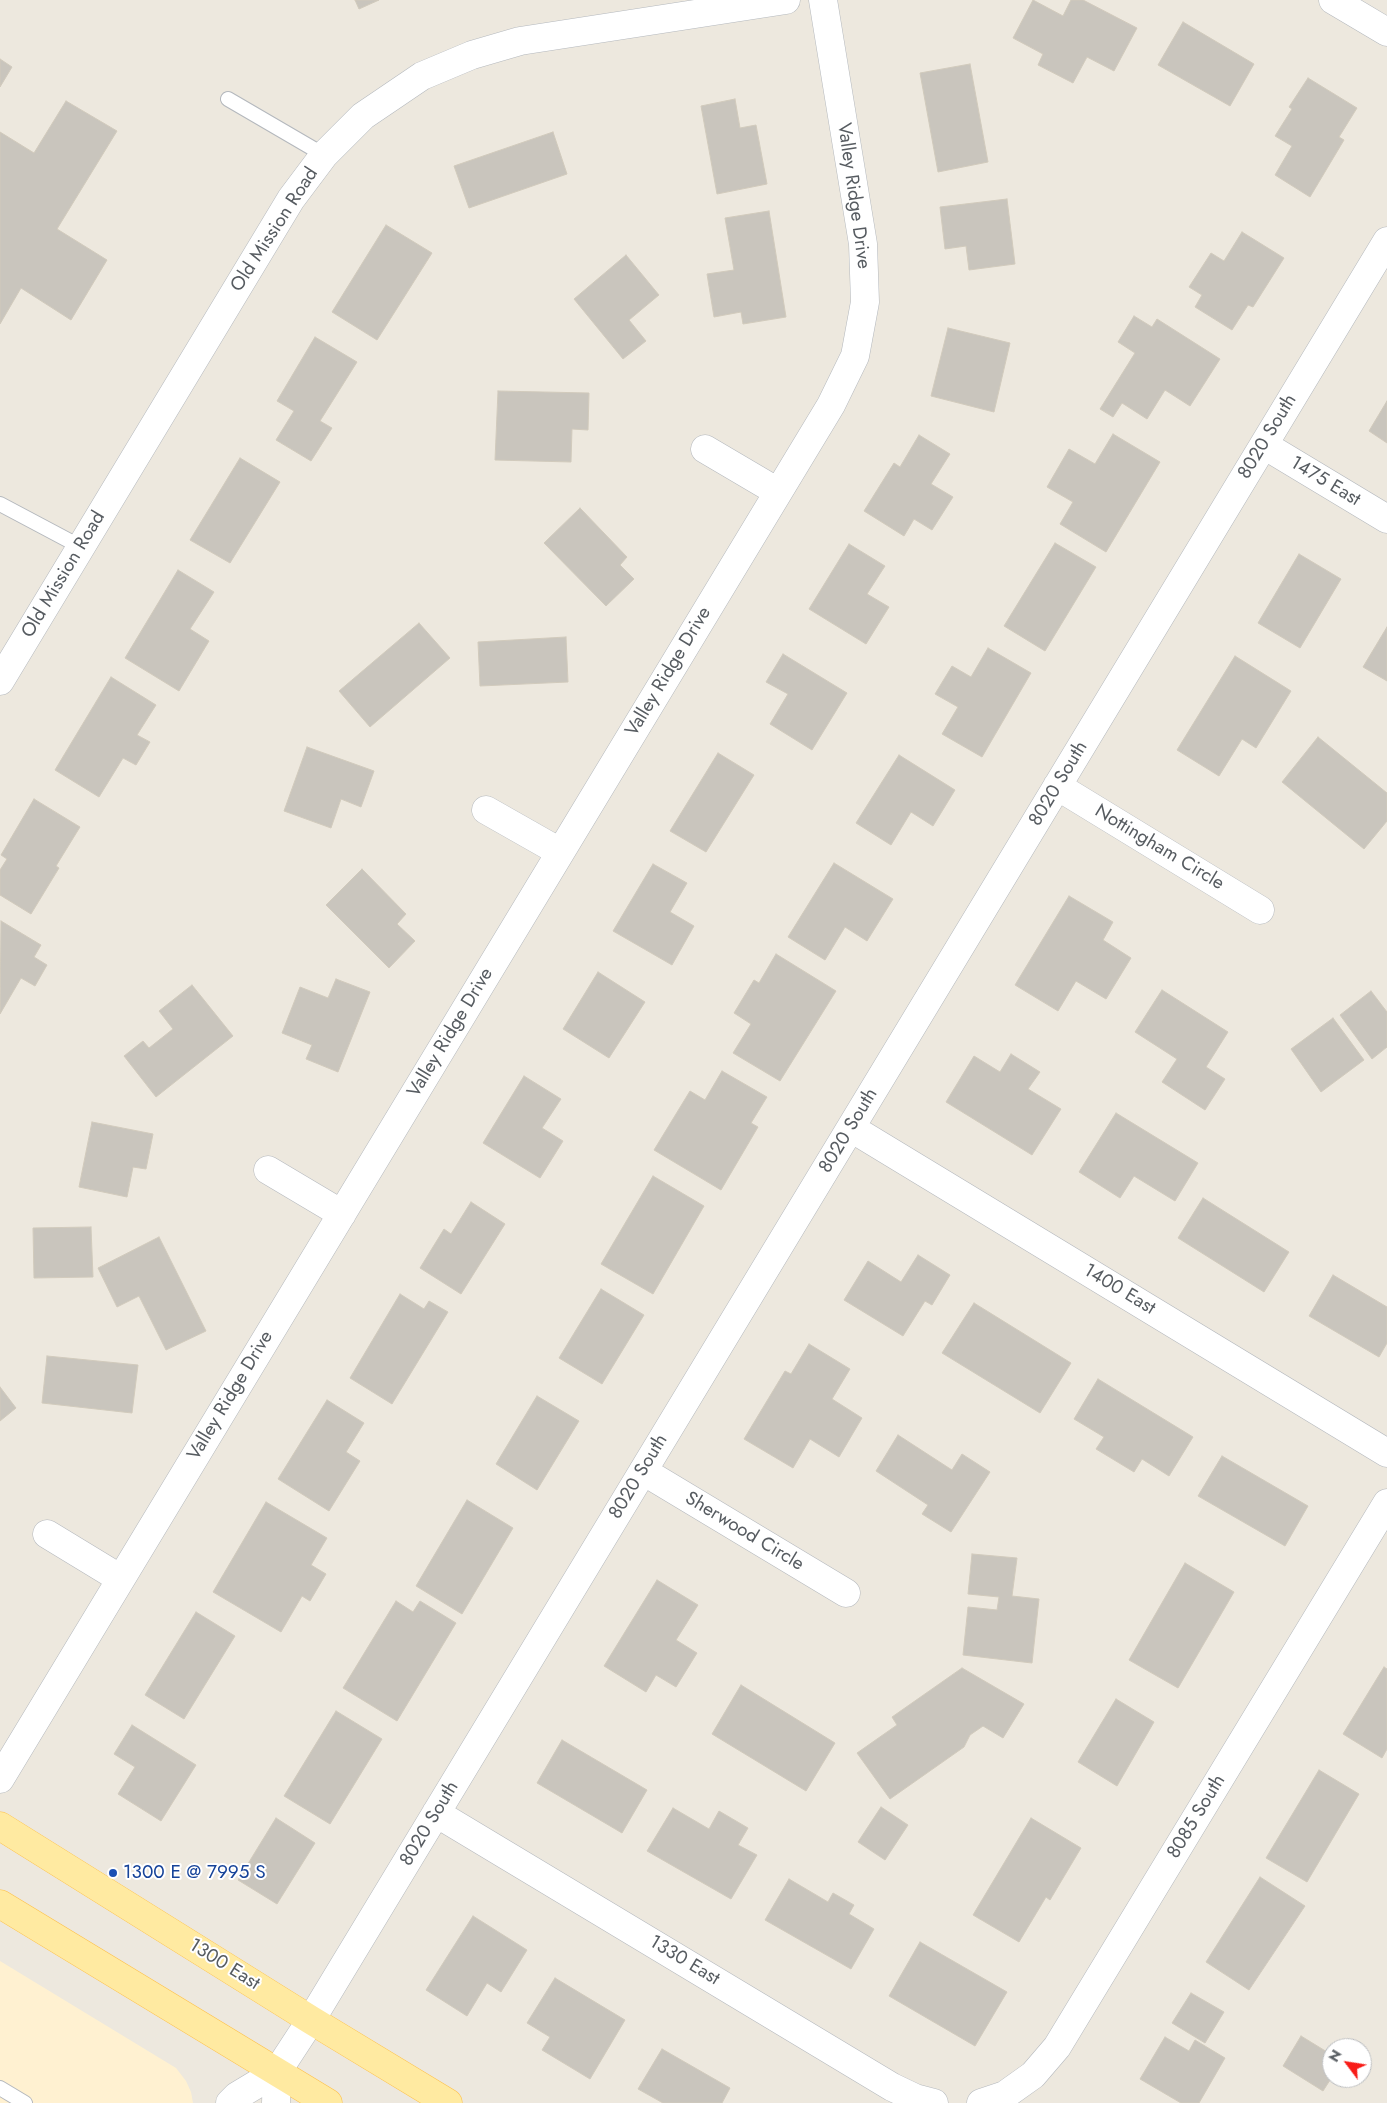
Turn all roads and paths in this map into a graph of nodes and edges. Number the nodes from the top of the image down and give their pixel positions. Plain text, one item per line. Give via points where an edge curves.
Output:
1 (786, 0) edge
2 (823, 0) edge
3 (1333, 0) edge
4 (1387, 32) edge
5 (228, 100) dead end
6 (324, 155) junction
7 (1387, 241) edge
8 (1264, 445) junction
9 (705, 449) dead end
10 (778, 492) junction
11 (0, 504) edge
12 (1387, 519) edge
13 (81, 547) junction
14 (0, 682) edge
15 (1057, 786) junction
16 (486, 810) dead end
17 (560, 852) junction
18 (1260, 910) dead end
19 (851, 1128) junction
20 (268, 1170) dead end
21 (342, 1214) junction
22 (1387, 1453) edge
23 (643, 1471) junction
24 (1387, 1503) edge
25 (47, 1534) dead end
26 (120, 1579) junction
27 (846, 1593) dead end
28 (0, 1779) edge
29 (436, 1813) junction
30 (0, 1826) edge
31 (0, 1904) edge
32 (311, 2020) junction
33 (277, 2072) junction
34 (0, 2088) edge
35 (25, 2103) edge
36 (230, 2103) edge
37 (276, 2103) edge
38 (328, 2103) edge
39 (448, 2103) edge
40 (934, 2103) edge
41 (981, 2103) edge

1 - 6 street, Old Mission Road via 520,41 472,55 422,76 363,116
2 - 10 street, Valley Ridge Drive via 863,244 865,302 855,356
3 - 4 street
5 - 6 lane
6 - 13 street, Old Mission Road via 291,199
7 - 8 street, 8020 South
8 - 12 street, 1475 East
8 - 15 street, 8020 South
9 - 10 street
10 - 17 street, Valley Ridge Drive
11 - 13 lane
13 - 14 street, Old Mission Road
15 - 18 street, Nottingham Circle
15 - 19 street, 8020 South
16 - 17 street
17 - 21 street, Valley Ridge Drive
19 - 22 street, 1400 East
19 - 23 street, 8020 South
20 - 21 street
21 - 26 street, Valley Ridge Drive
23 - 27 street, Sherwood Circle
23 - 29 street, 8020 South
24 - 41 street, 8085 South via 1058,2047 1032,2074 1005,2095
25 - 26 street
26 - 28 street, Valley Ridge Drive
29 - 32 street, 8020 South
29 - 40 street, 1330 East via 892,2087
30 - 32 main road, 1300 East
31 - 33 main road
32 - 33 street, 8020 South
32 - 39 main road, 1300 East
33 - 36 street
33 - 37 street
33 - 38 main road
34 - 35 lane

